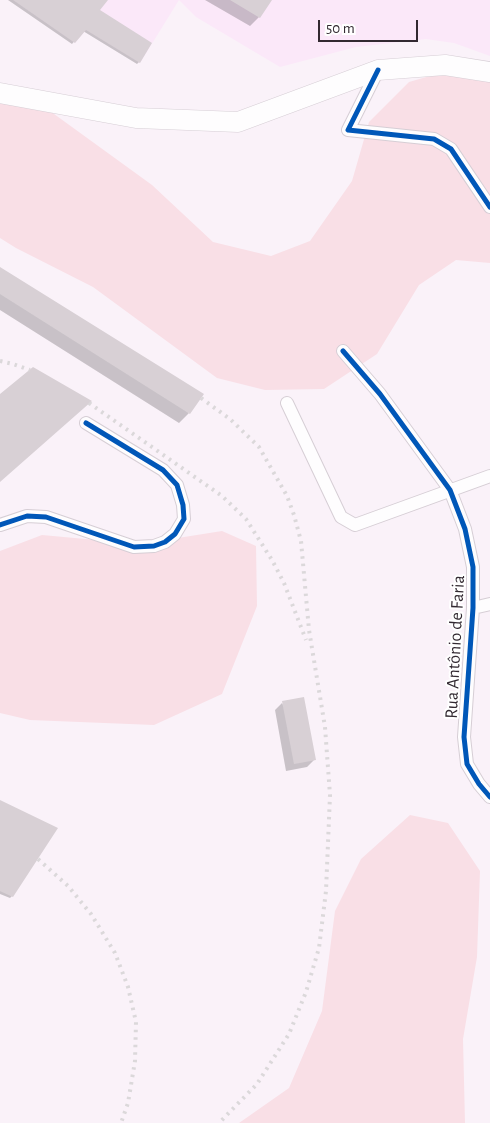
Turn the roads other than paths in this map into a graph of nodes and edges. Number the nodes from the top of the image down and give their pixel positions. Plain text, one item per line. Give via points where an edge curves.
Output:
1 (378, 70) junction
2 (490, 72) edge
3 (0, 93) edge
4 (490, 207) edge
5 (343, 351) dead end
6 (287, 403) dead end
7 (86, 423) dead end
8 (490, 476) edge
9 (450, 490) junction
10 (0, 525) edge
11 (490, 604) edge
12 (474, 608) junction
13 (490, 797) edge

1 - 2 main road via 445,65
1 - 3 main road via 238,122 136,118
1 - 4 street via 348,130 434,140 451,149
5 - 9 street, Rua Antônio de Faria via 380,394
6 - 9 street via 341,517 355,525
7 - 10 street via 163,470 177,485 184,519 175,534 154,546 134,547 46,517 27,516
8 - 9 street
9 - 12 street, Rua Antônio de Faria via 465,529 473,567
11 - 12 street
12 - 13 street, Rua Antônio de Faria via 464,737 467,764

